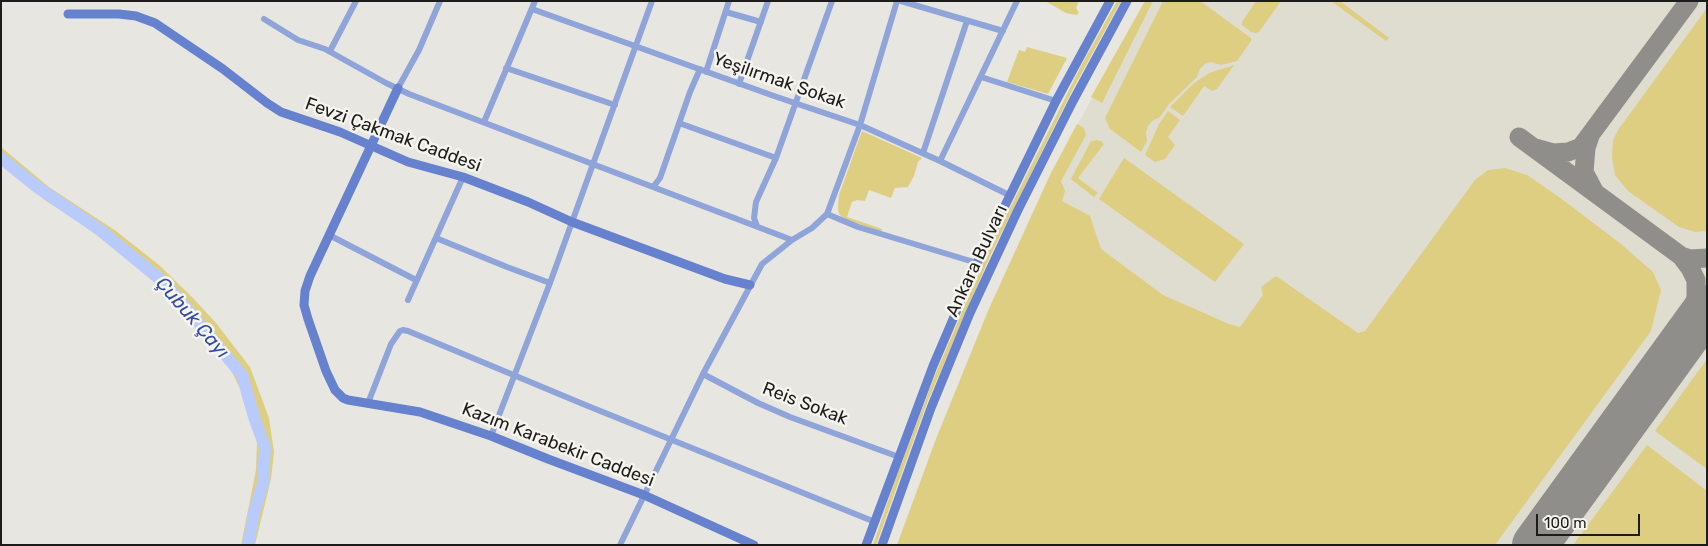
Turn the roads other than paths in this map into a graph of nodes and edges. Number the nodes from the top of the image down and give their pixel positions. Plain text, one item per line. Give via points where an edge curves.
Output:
1 (356, 1) edge
2 (440, 1) edge
3 (535, 1) edge
4 (652, 1) edge
5 (729, 1) edge
6 (768, 1) edge
7 (832, 1) edge
8 (899, 1) edge
9 (1016, 1) edge
10 (1110, 1) edge
11 (1127, 1) edge
12 (532, 9) junction
13 (726, 12) junction
14 (68, 14) dead end
15 (264, 19) dead end
16 (967, 21) junction
17 (761, 22) junction
18 (1003, 31) junction
19 (636, 46) junction
20 (330, 51) junction
21 (506, 68) junction
22 (703, 71) junction
23 (981, 77) junction
24 (739, 84) junction
25 (398, 88) junction
26 (1056, 101) junction
27 (796, 104) junction
28 (615, 105) junction
29 (484, 122) junction
30 (679, 123) junction
31 (860, 125) junction
32 (371, 146) junction
33 (923, 153) junction
34 (776, 158) junction
35 (940, 161) junction
36 (593, 164) junction
37 (463, 177) junction
38 (653, 188) junction
39 (1009, 195) junction
40 (826, 214) junction
41 (572, 222) junction
42 (757, 226) junction
43 (329, 235) junction
44 (436, 238) junction
45 (792, 240) junction
46 (977, 263) junction
47 (416, 280) junction
48 (550, 283) junction
49 (750, 285) junction
50 (408, 300) dead end
51 (703, 374) junction
52 (514, 375) junction
53 (368, 403) junction
54 (491, 436) junction
55 (672, 440) junction
56 (899, 457) junction
57 (644, 495) junction
58 (875, 522) junction
59 (620, 545) edge
60 (754, 545) edge
61 (866, 545) edge
62 (882, 545) edge

1 - 20 street
2 - 25 street
3 - 12 street
4 - 19 street
5 - 13 street
6 - 17 street
7 - 27 street
8 - 16 street
8 - 31 street
9 - 18 street
10 - 26 street, Ankara Bulvarı
11 - 62 street, Ankara Bulvarı via 1031,184 974,304 931,408
12 - 19 street, Yeşilırmak Sokak
12 - 21 street
13 - 17 street
13 - 22 street
14 - 32 street, Fevzi Çakmak Caddesi via 119,14 155,23 281,112
15 - 20 street via 298,40
16 - 18 street
16 - 33 street
17 - 24 street
18 - 23 street
19 - 22 street, Yeşilırmak Sokak
19 - 28 street
20 - 25 street
21 - 28 street
21 - 29 street
22 - 24 street, Yeşilırmak Sokak
22 - 30 street
23 - 26 street
23 - 35 street
24 - 27 street, Yeşilırmak Sokak
25 - 29 street
25 - 32 street
26 - 39 street, Ankara Bulvarı
27 - 31 street, Yeşilırmak Sokak
27 - 34 street
28 - 36 street
29 - 36 street
30 - 34 street
30 - 38 street via 660,178
31 - 33 street, Yeşilırmak Sokak
31 - 40 street
32 - 37 street, Fevzi Çakmak Caddesi via 408,162
32 - 43 street
33 - 35 street, Yeşilırmak Sokak
34 - 42 street via 756,202 754,218
35 - 39 street, Yeşilırmak Sokak
36 - 38 street
36 - 41 street
37 - 41 street, Fevzi Çakmak Caddesi
37 - 44 street
38 - 42 street
39 - 46 street, Ankara Bulvarı
40 - 45 street via 812,228
40 - 46 street
41 - 48 street
41 - 49 street, Fevzi Çakmak Caddesi via 725,279
42 - 45 street
43 - 47 street
43 - 53 street, Kazım Karabekir Caddesi via 307,284 304,305 335,390 343,398
44 - 47 street
44 - 48 street
45 - 49 street via 762,264
46 - 56 street, Ankara Bulvarı
47 - 50 street
48 - 52 street
49 - 51 street
51 - 55 street
51 - 56 street, Reis Sokak via 790,417
52 - 53 street via 403,330 391,344
52 - 54 street
52 - 55 street
53 - 54 street, Kazım Karabekir Caddesi via 420,412
54 - 57 street, Kazım Karabekir Caddesi
55 - 57 street
55 - 58 street
56 - 58 street, Ankara Bulvarı
57 - 59 street
57 - 60 street, Kazım Karabekir Caddesi
58 - 61 street, Ankara Bulvarı

